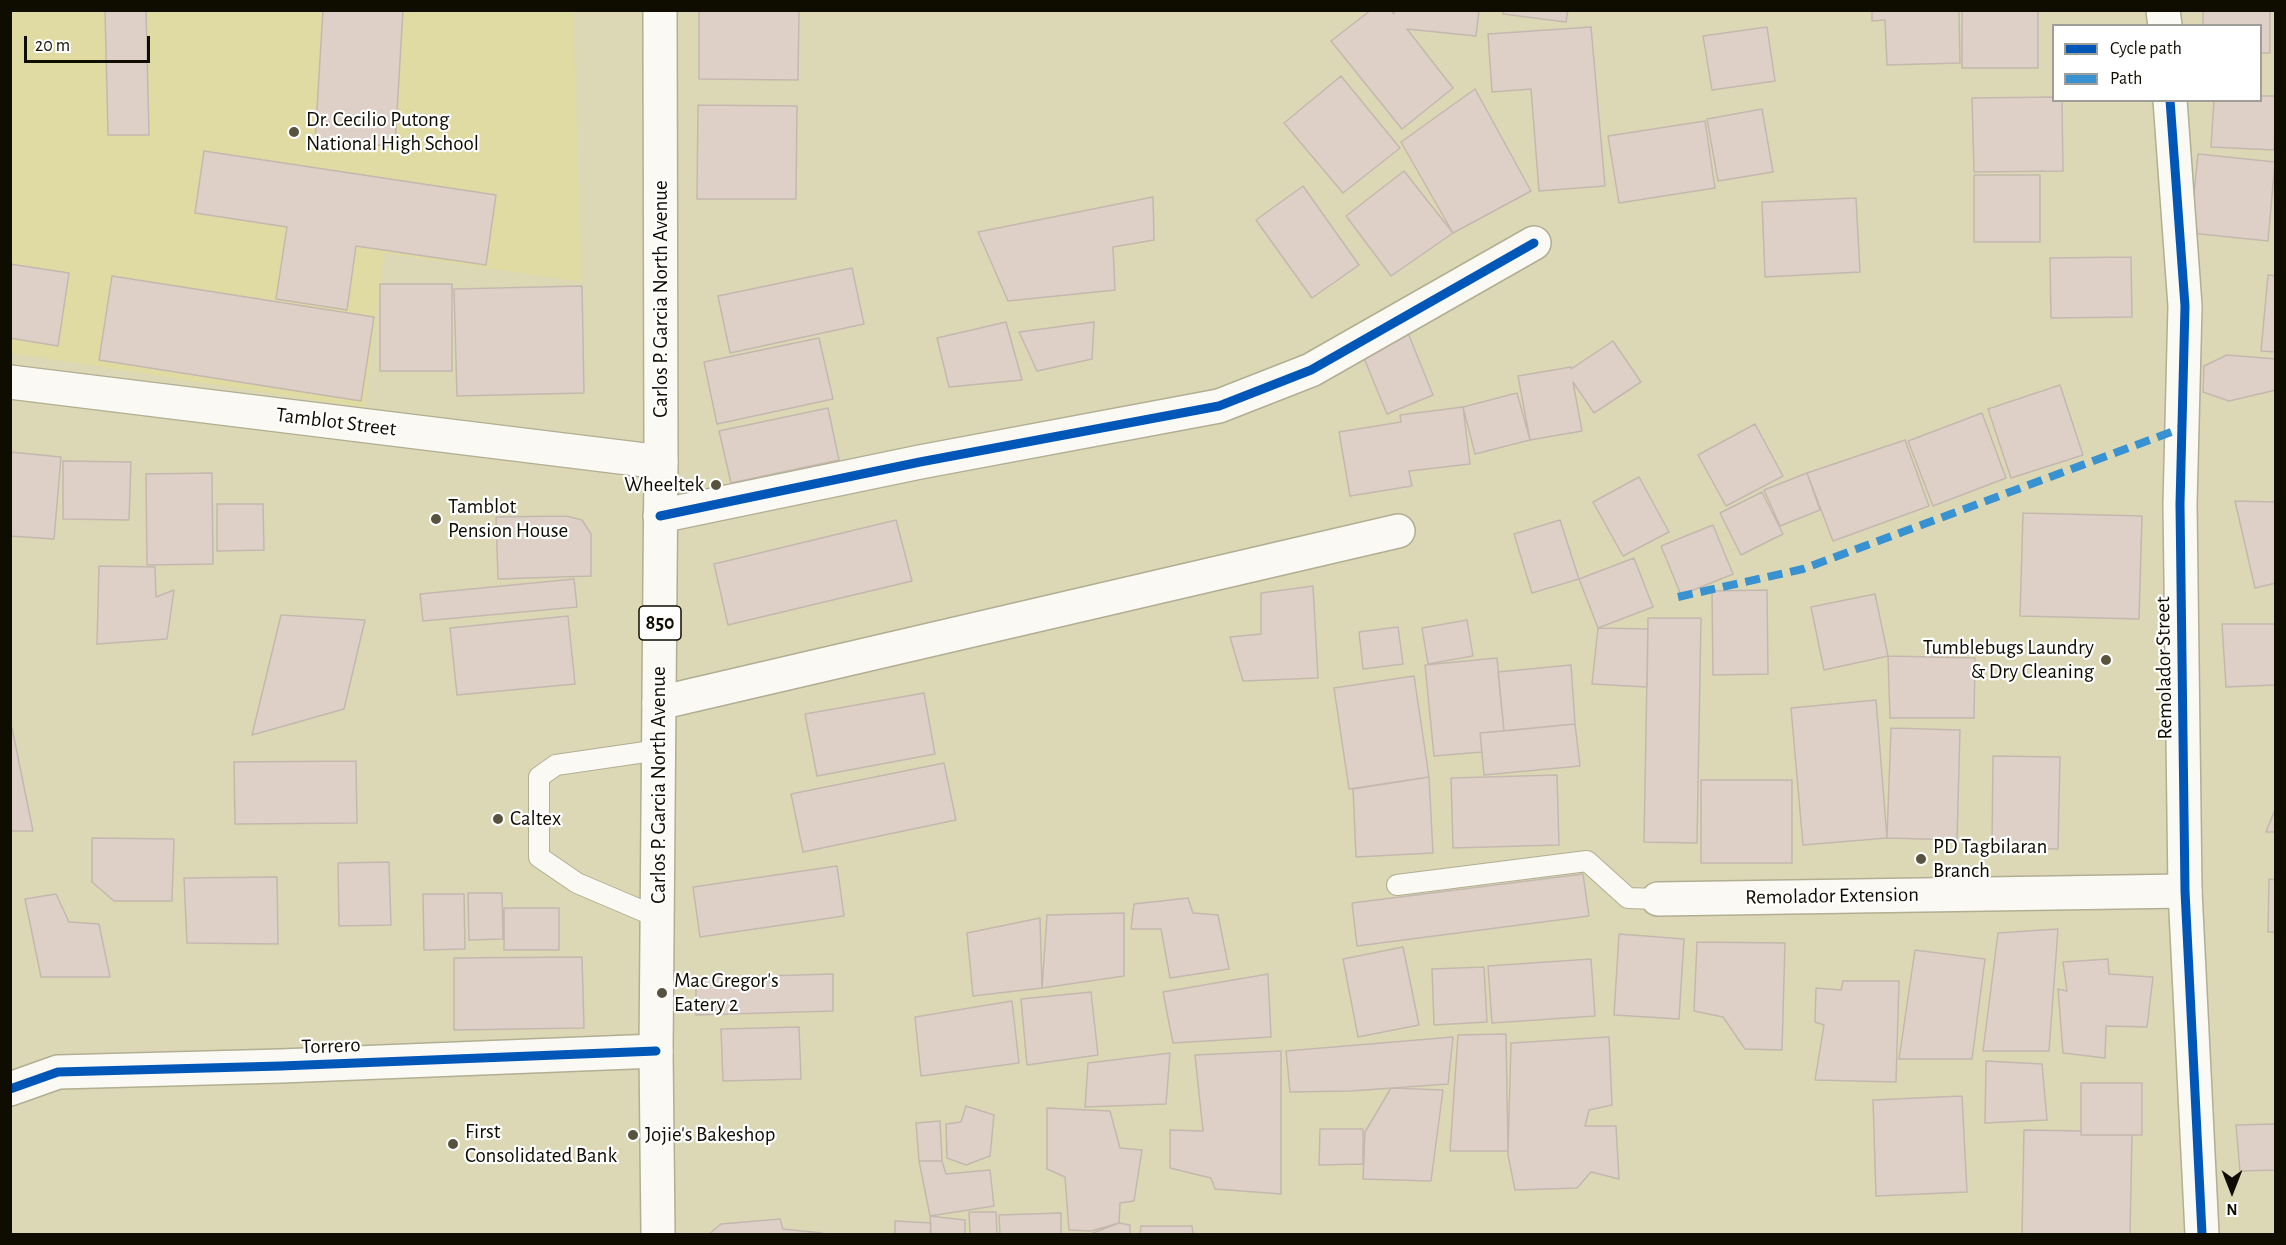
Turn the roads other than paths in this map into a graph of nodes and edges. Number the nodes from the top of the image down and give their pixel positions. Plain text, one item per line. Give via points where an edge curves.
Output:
1 (660, 10) edge
2 (2170, 102) edge
3 (1534, 243) dead end
4 (10, 382) edge
5 (661, 462) junction
6 (660, 516) junction
7 (1398, 531) dead end
8 (659, 703) junction
9 (659, 750) junction
10 (1397, 885) dead end
11 (2185, 891) junction
12 (1658, 899) joint
13 (657, 917) junction
14 (656, 1051) junction
15 (10, 1089) edge
16 (658, 1234) edge
17 (2202, 1234) edge

1 - 5 street, Carlos P. Garcia North Avenue / 850
2 - 11 street, Remolador Street via 2185,306 2180,504
3 - 6 street via 1311,370 1219,406
4 - 5 street, Tamblot Street
5 - 6 street, Carlos P. Garcia North Avenue / 850
6 - 8 street, Carlos P. Garcia North Avenue / 850
7 - 8 street
8 - 9 street, Carlos P. Garcia North Avenue / 850
9 - 13 street, Carlos P. Garcia North Avenue / 850
9 - 13 lane via 556,765 538,777 539,856 577,883
10 - 12 lane via 1587,861 1628,898
11 - 12 street, Remolador Extension
11 - 17 street, Remolador Street
13 - 14 street, Carlos P. Garcia North Avenue / 850
14 - 15 street, Torrero via 58,1072
14 - 16 street, Carlos P. Garcia North Avenue / 850

